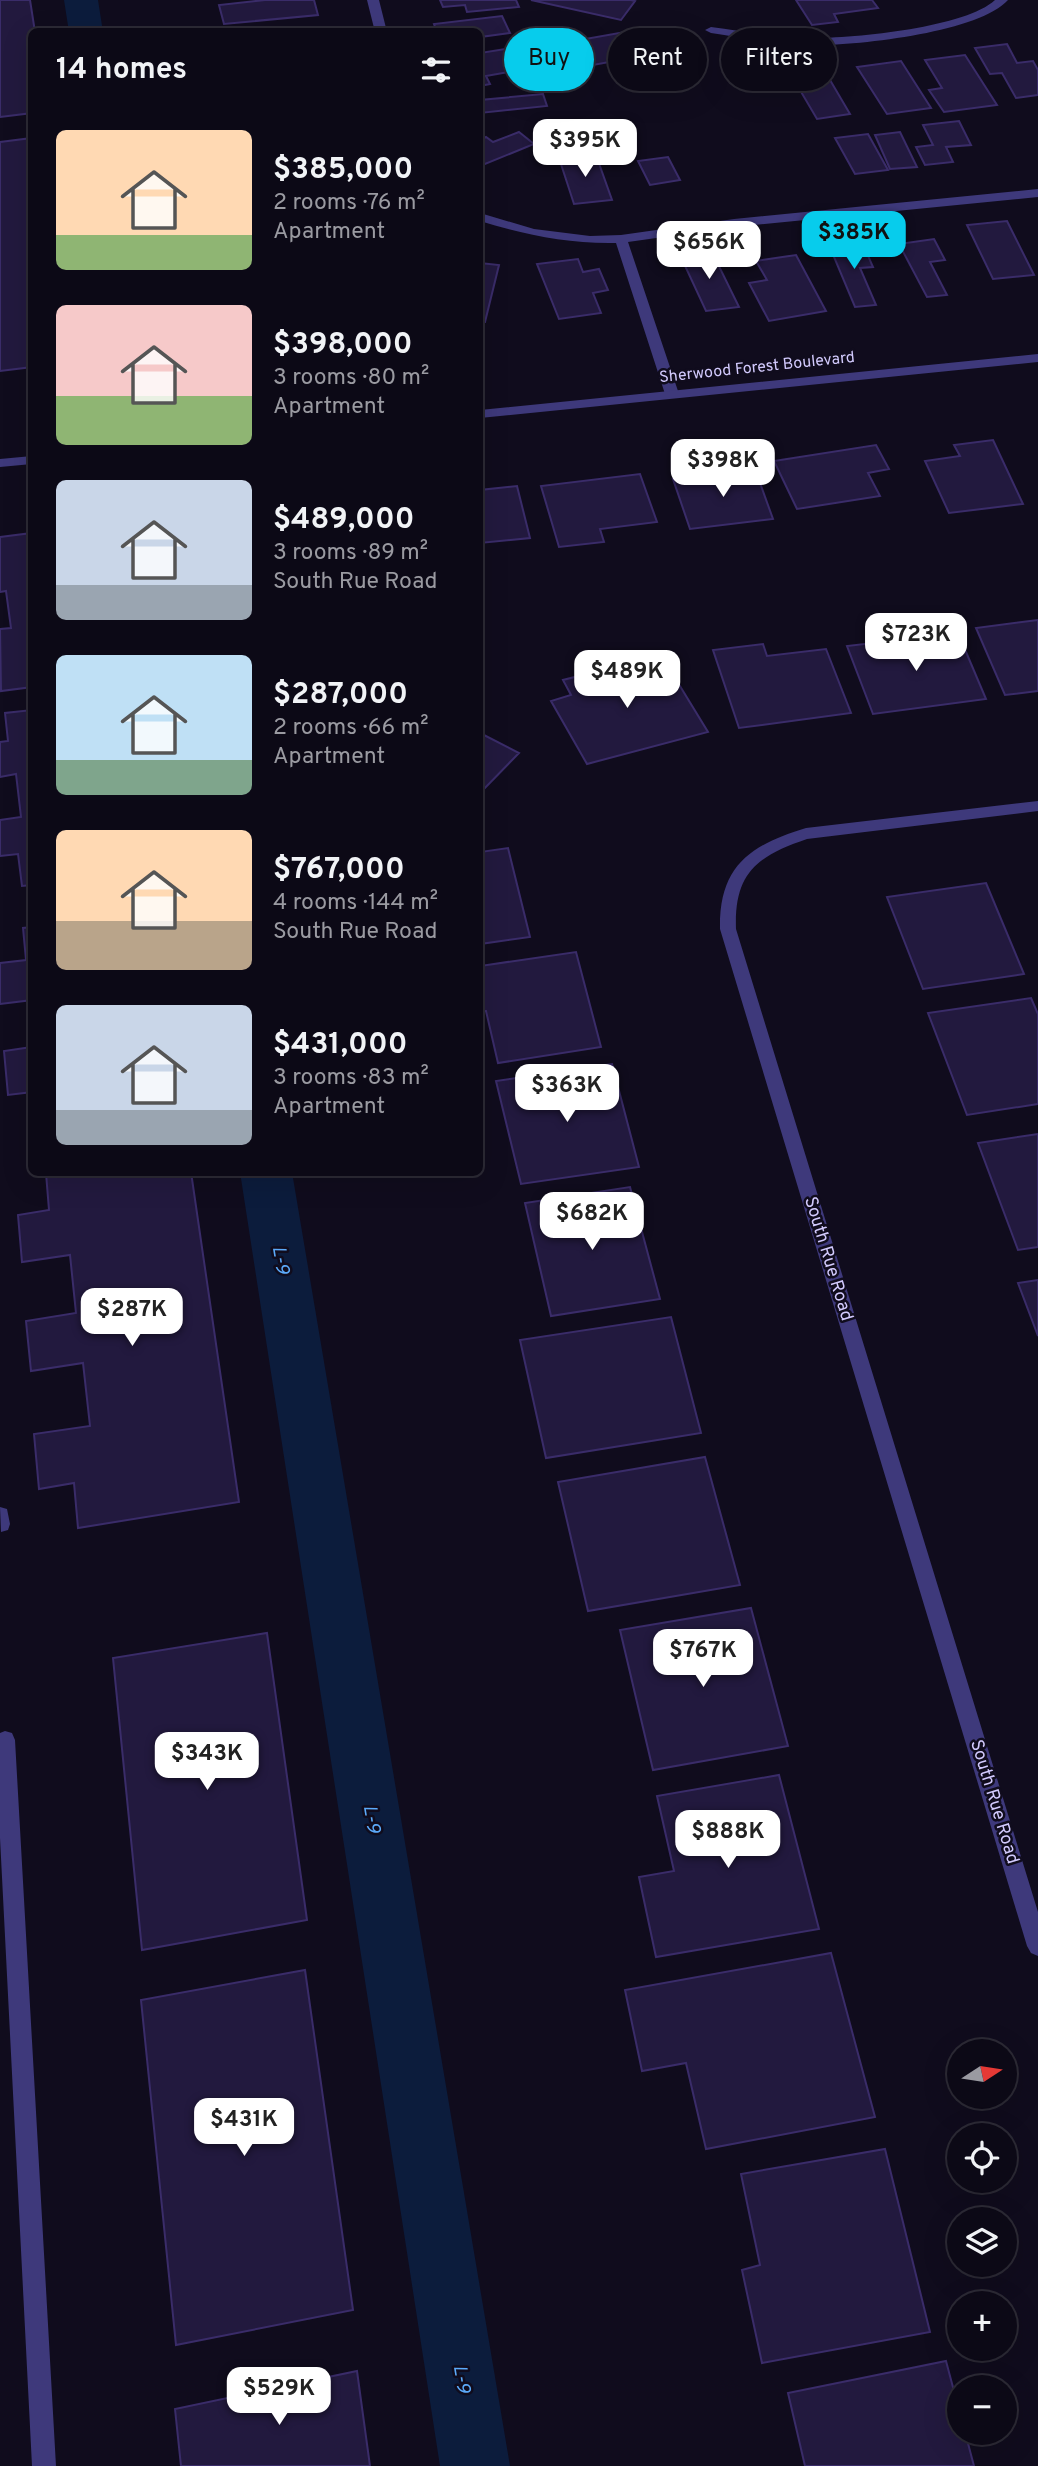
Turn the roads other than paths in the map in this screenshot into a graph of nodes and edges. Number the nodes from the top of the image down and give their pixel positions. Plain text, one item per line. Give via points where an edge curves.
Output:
1 (373, 0) edge
2 (1002, 0) edge
3 (380, 28) edge
4 (711, 30) dead end
5 (1038, 193) edge
6 (483, 218) edge
7 (621, 239) junction
8 (1038, 358) edge
9 (672, 394) junction
10 (483, 414) edge
11 (28, 460) edge
12 (0, 463) edge
13 (1038, 806) edge
14 (0, 1515) edge
15 (1, 1524) edge
16 (5, 1740) dead end
17 (8, 1929) edge
18 (1038, 1946) edge
19 (44, 2466) edge

1 - 3 street
2 - 4 street via 973,18 908,34 797,42
5 - 7 street via 734,223
6 - 7 street via 533,233
7 - 9 street
8 - 9 street, Sherwood Forest Boulevard
9 - 10 street, Sherwood Forest Boulevard
11 - 12 street
13 - 18 street, South Rue Road via 806,834 776,843 750,859 733,880 726,905 728,929
14 - 15 street
16 - 17 street
17 - 19 street

